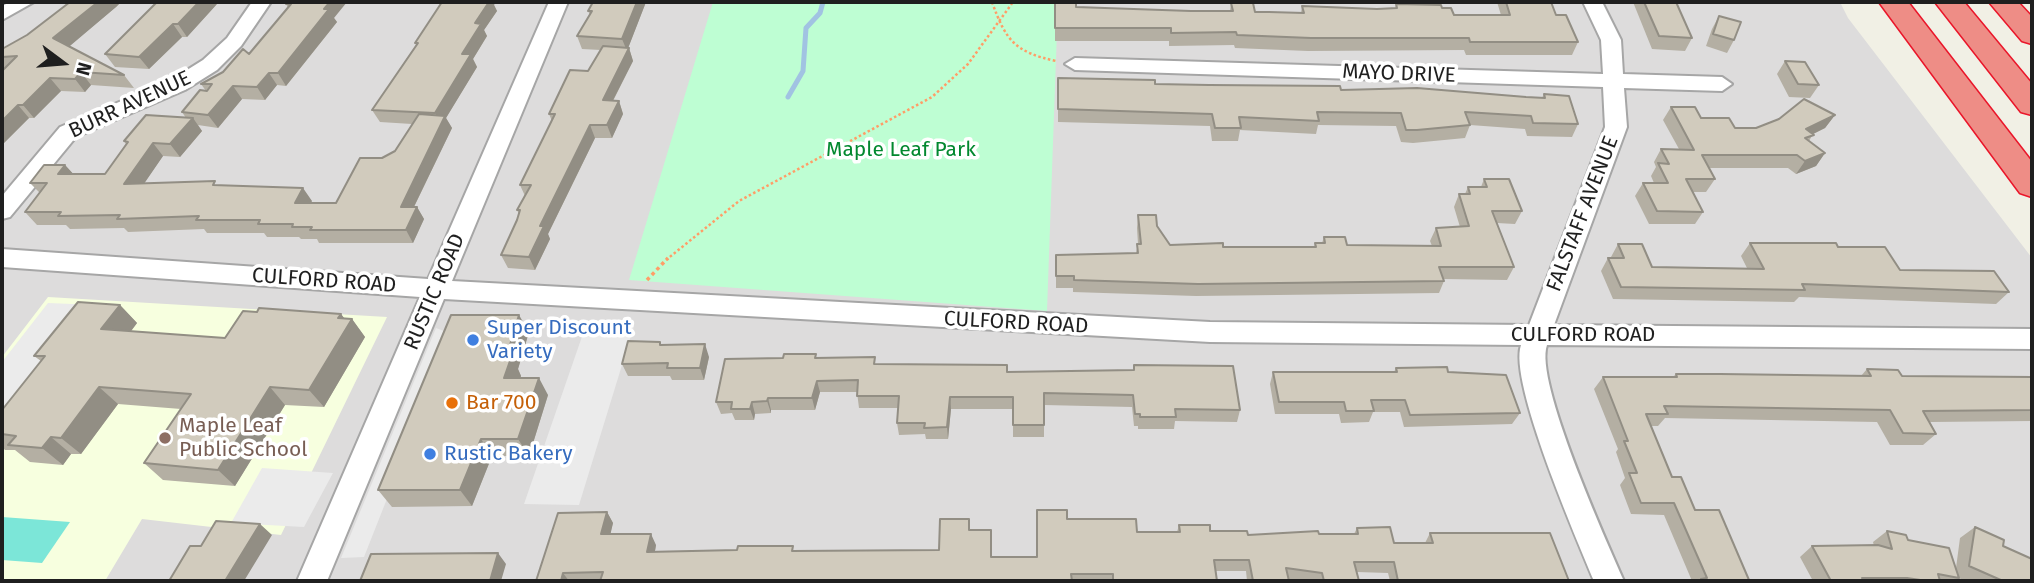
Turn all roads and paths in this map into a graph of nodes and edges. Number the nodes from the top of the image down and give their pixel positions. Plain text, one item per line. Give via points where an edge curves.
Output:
1 (24, 2) edge
2 (261, 2) edge
3 (558, 2) edge
4 (992, 2) edge
5 (1013, 2) edge
6 (1593, 2) edge
7 (1893, 2) edge
8 (1949, 2) edge
9 (2003, 2) edge
10 (2, 14) edge
11 (999, 22) junction
12 (2032, 35) edge
13 (1075, 65) joint
14 (1615, 80) junction
15 (1722, 84) dead end
16 (2032, 105) edge
17 (2032, 185) edge
18 (2, 211) edge
19 (2, 258) edge
20 (436, 289) junction
21 (634, 300) junction
22 (1538, 334) junction
23 (2032, 339) edge
24 (312, 581) edge
25 (1609, 581) edge

1 - 10 street
2 - 18 street, BURR AVENUE via 234,42 210,65 178,85 68,132
3 - 20 street, RUSTIC ROAD
4 - 11 path
5 - 11 path
6 - 14 street, FALSTAFF AVENUE via 1611,40
7 - 17 highway
8 - 16 highway
9 - 12 highway
11 - 13 path via 1019,51
11 - 21 path via 968,64 932,97 739,201 668,258
13 - 14 street, MAYO DRIVE
14 - 15 street, MAYO DRIVE
14 - 22 street, FALSTAFF AVENUE via 1616,127
19 - 20 street, CULFORD ROAD
20 - 21 street, CULFORD ROAD
20 - 24 street, RUSTIC ROAD
21 - 22 street, CULFORD ROAD via 1210,332
22 - 23 street, CULFORD ROAD
22 - 25 street, FALSTAFF AVENUE via 1531,353 1538,392 1572,495

